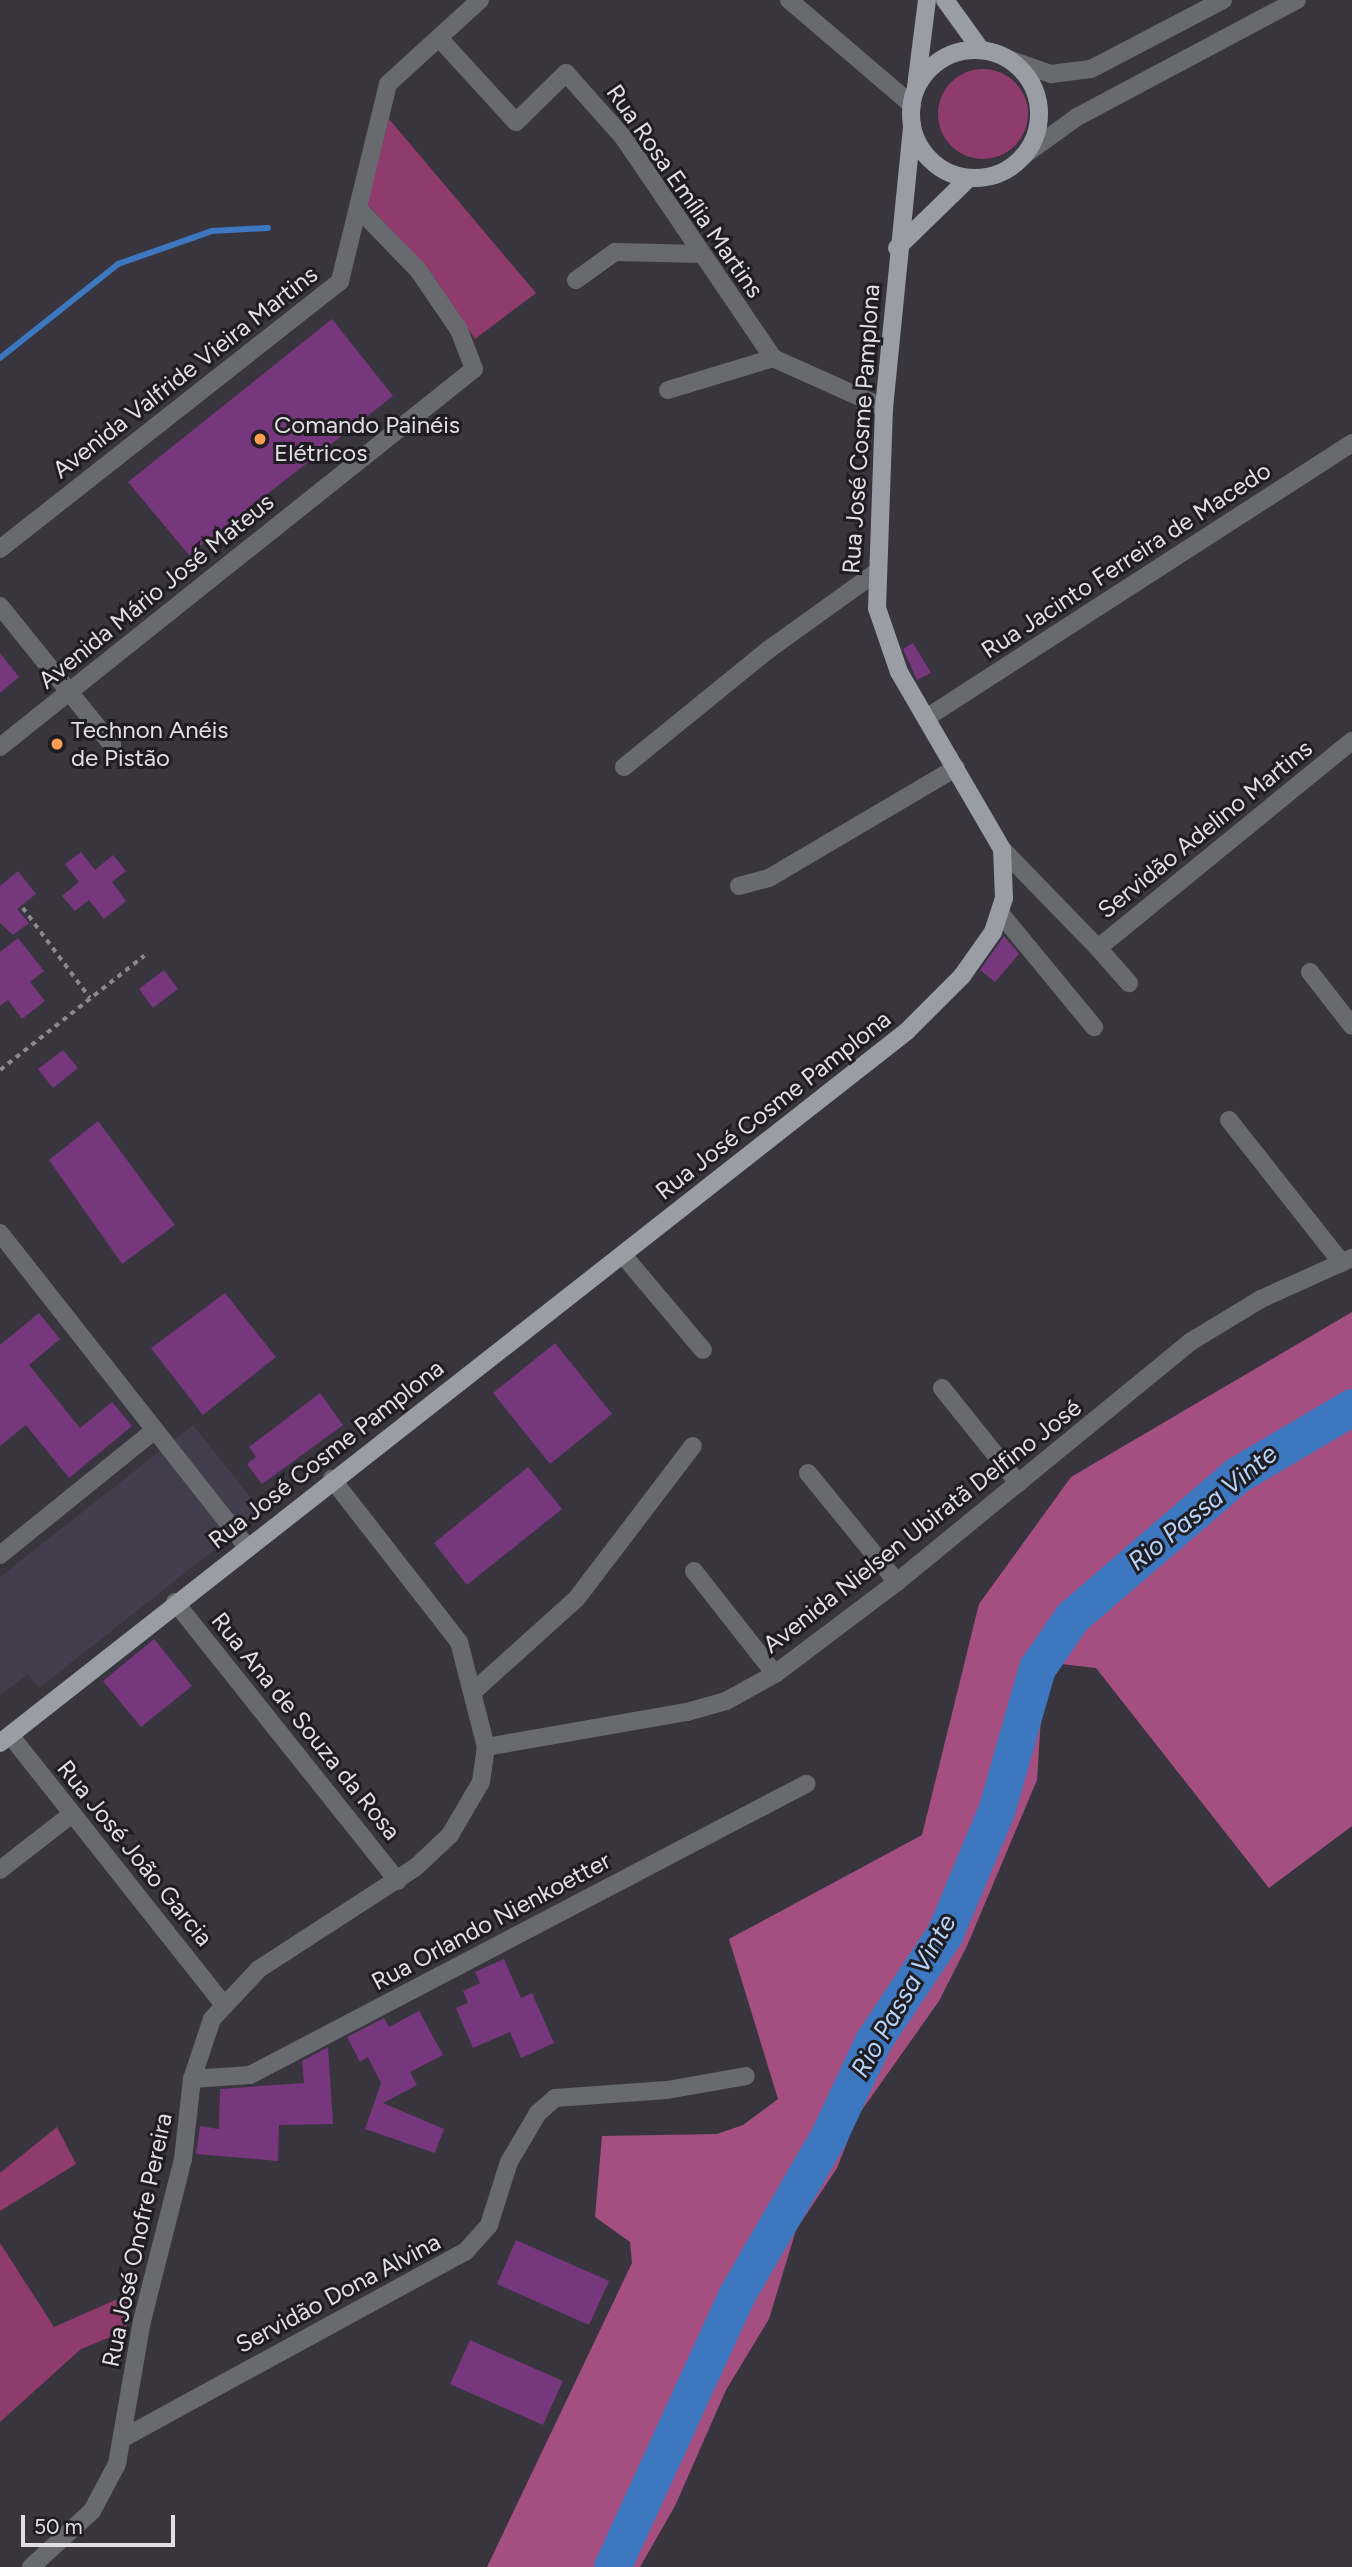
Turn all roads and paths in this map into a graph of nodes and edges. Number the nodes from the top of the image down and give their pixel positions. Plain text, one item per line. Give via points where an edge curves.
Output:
1 (480, 0) edge
2 (789, 0) edge
3 (928, 0) edge
4 (944, 0) edge
5 (1223, 0) edge
6 (1297, 0) edge
7 (439, 38) junction
8 (981, 50) junction
9 (1008, 59) junction
10 (914, 97) junction
11 (912, 125) junction
12 (1023, 156) junction
13 (969, 178) junction
14 (358, 208) junction
15 (897, 248) junction
16 (702, 254) junction
17 (576, 280) dead end
18 (773, 358) junction
19 (668, 390) dead end
20 (884, 408) junction
21 (1352, 443) edge
22 (0, 549) edge
23 (875, 573) junction
24 (0, 606) edge
25 (69, 692) junction
26 (926, 718) junction
27 (1352, 741) edge
28 (111, 745) dead end
29 (0, 747) edge
30 (624, 767) dead end
31 (956, 768) junction
32 (1002, 849) junction
33 (739, 886) dead end
34 (23, 908) dead end
35 (1000, 913) junction
36 (1098, 948) junction
37 (144, 956) dead end
38 (1310, 972) dead end
39 (1129, 983) dead end
40 (90, 998) junction
41 (1352, 1026) edge
42 (1094, 1027) dead end
43 (0, 1070) edge
44 (1229, 1120) dead end
45 (0, 1233) edge
46 (623, 1255) junction
47 (1347, 1260) edge
48 (703, 1350) dead end
49 (942, 1388) dead end
50 (155, 1430) junction
51 (693, 1446) dead end
52 (808, 1473) dead end
53 (332, 1479) junction
54 (1018, 1483) junction
55 (246, 1546) junction
56 (0, 1555) edge
57 (694, 1571) dead end
58 (897, 1582) junction
59 (175, 1602) junction
60 (775, 1674) junction
61 (475, 1690) junction
62 (5, 1739) edge
63 (486, 1747) junction
64 (806, 1784) dead end
65 (72, 1814) junction
66 (0, 1870) edge
67 (398, 1881) junction
68 (222, 2002) junction
69 (746, 2076) dead end
70 (192, 2079) junction
71 (125, 2437) junction
72 (32, 2567) edge

1 - 7 street
2 - 10 street
3 - 10 main road
4 - 8 main road
5 - 9 street via 1091,69 1051,74
6 - 12 street via 1068,121
7 - 14 street, Avenida Valfride Vieira Martins via 388,84
7 - 16 street, Rua Rosa Emília Martins via 516,122 566,73 623,137
8 - 9 main road
8 - 10 main road via 942,60
9 - 12 main road via 1037,98 1035,135
10 - 11 main road
11 - 13 main road via 931,161
11 - 15 main road, Rua José Cosme Pamplona
12 - 13 main road via 989,177
13 - 15 main road
14 - 22 street, Avenida Valfride Vieira Martins via 340,281
14 - 25 street, Avenida Mário José Mateus via 418,270 459,330 474,369
15 - 20 main road, Rua José Cosme Pamplona
16 - 17 street via 615,252
16 - 18 street, Rua Rosa Emília Martins
18 - 19 street
18 - 20 street
20 - 23 main road, Rua José Cosme Pamplona
21 - 26 street, Rua Jacinto Ferreira de Macedo
23 - 26 main road, Rua José Cosme Pamplona via 887,645
23 - 30 street via 768,650
24 - 25 street
25 - 28 street
25 - 29 street, Avenida Mário José Mateus
26 - 31 main road, Rua José Cosme Pamplona
27 - 36 street, Servidão Adelino Martins
31 - 32 main road, Rua José Cosme Pamplona
31 - 33 street via 769,878
32 - 35 main road, Rua José Cosme Pamplona
32 - 36 street, Servidão Adelino Martins
34 - 40 path
35 - 42 street
35 - 46 main road, Rua José Cosme Pamplona via 979,956 907,1031
36 - 39 street
37 - 40 path
38 - 41 street
40 - 43 path
44 - 47 street
45 - 50 street
46 - 48 street
46 - 53 main road, Rua José Cosme Pamplona
47 - 54 street, Avenida Nielsen Ubiratã Delfino José via 1190,1342
49 - 54 street
50 - 55 street
50 - 56 street
51 - 61 street via 577,1598
52 - 58 street
53 - 55 main road, Rua José Cosme Pamplona
53 - 61 street, Rua José Onofre Pereira via 434,1602 459,1642
54 - 58 street, Avenida Nielsen Ubiratã Delfino José
55 - 59 main road, Rua José Cosme Pamplona
57 - 60 street
58 - 60 street, Avenida Nielsen Ubiratã Delfino José
59 - 62 main road, Rua José Cosme Pamplona
59 - 67 street, Rua Ana de Souza da Rosa
60 - 63 street, Avenida Nielsen Ubiratã Delfino José via 726,1701 687,1712
61 - 63 street, Rua José Onofre Pereira
62 - 65 street, Rua José João Garcia
63 - 67 street, Rua José Onofre Pereira via 481,1782 465,1814
64 - 70 street, Rua Orlando Nienkoetter via 250,2075
65 - 66 street
65 - 68 street, Rua José João Garcia
67 - 68 street, Rua José Onofre Pereira via 258,1969
68 - 70 street, Rua José Onofre Pereira
69 - 71 street, Servidão Dona Alvina via 667,2090 555,2098 515,2152 489,2225 465,2252
70 - 71 street, Rua José Onofre Pereira via 183,2159 142,2320
71 - 72 street, Rua José Onofre Pereira via 100,2500

